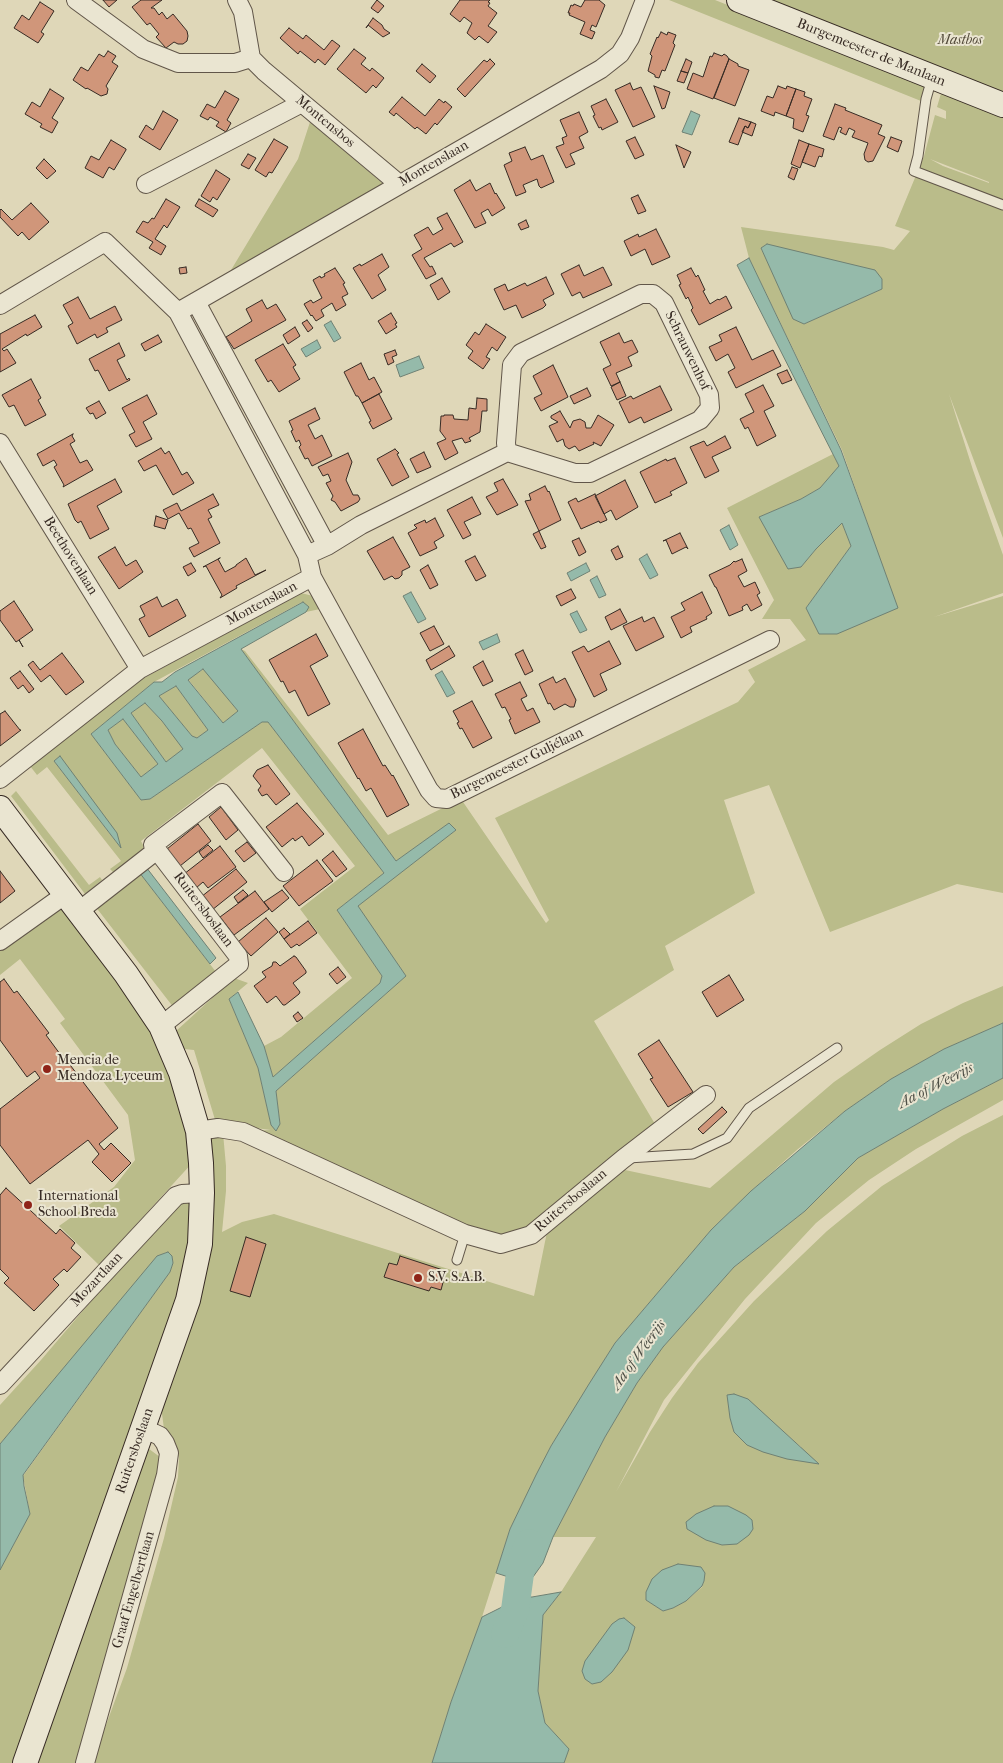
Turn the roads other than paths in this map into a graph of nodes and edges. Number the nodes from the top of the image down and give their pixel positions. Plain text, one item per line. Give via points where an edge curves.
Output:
1 (76, 0) edge
2 (237, 0) edge
3 (645, 0) edge
4 (739, 0) edge
5 (251, 58) junction
6 (932, 77) junction
7 (302, 103) junction
8 (1003, 105) edge
9 (146, 184) dead end
10 (399, 184) junction
11 (1003, 205) edge
12 (196, 302) junction
13 (0, 305) edge
14 (178, 312) junction
15 (0, 443) edge
16 (507, 452) junction
17 (327, 546) junction
18 (307, 556) junction
19 (312, 577) junction
20 (770, 640) dead end
21 (140, 669) junction
22 (0, 779) edge
23 (0, 808) edge
24 (157, 850) junction
25 (284, 872) dead end
26 (72, 903) junction
27 (0, 941) edge
28 (161, 1026) junction
29 (837, 1048) dead end
30 (706, 1095) dead end
31 (198, 1131) junction
32 (623, 1158) junction
33 (202, 1193) junction
34 (465, 1234) junction
35 (457, 1260) dead end
36 (0, 1385) edge
37 (143, 1428) junction
38 (25, 1763) edge
39 (85, 1763) edge

1 - 5 street via 143,49 178,64 235,63
2 - 5 street via 243,12
3 - 10 street, Montenslaan via 620,54 601,69
4 - 6 street, Burgemeester de Manlaan
5 - 7 street, Montensbos
6 - 8 street, Burgemeester de Manlaan
6 - 11 lane via 914,170
7 - 9 street
7 - 10 street, Montensbos
10 - 12 street, Montenslaan
12 - 14 street, Montenslaan
12 - 17 street
13 - 14 street via 105,242
14 - 18 street, Montenslaan
15 - 21 street, Beethovenlaan
16 - 16 street, Schrauwenhof via 512,365 521,353 641,294 653,294 664,303 709,395 710,408 700,420 590,473 575,473
16 - 17 street via 361,525
17 - 18 street
18 - 19 street, Montenslaan
19 - 20 street, Burgemeester Guljélaan via 436,798 447,799
19 - 21 street, Montenslaan
21 - 22 street, Montenslaan
23 - 26 street, Ruitersboslaan
24 - 25 street via 153,845 222,792
24 - 26 street
24 - 28 street, Ruitersboslaan via 238,956 239,964
26 - 27 street
26 - 28 street, Ruitersboslaan
28 - 31 street, Ruitersboslaan via 181,1073
29 - 32 lane via 749,1108 727,1138 693,1154
30 - 32 street, Ruitersboslaan
31 - 33 street, Ruitersboslaan
31 - 34 street, Ruitersboslaan via 218,1128 243,1132
32 - 34 street, Ruitersboslaan via 531,1235 501,1244
33 - 36 street, Mozartlaan via 176,1196
33 - 37 street, Ruitersboslaan via 200,1244 192,1283
34 - 35 lane
37 - 38 street, Ruitersboslaan
37 - 39 street, Graaf Engelbertlaan via 160,1436 166,1443 169,1453 166,1475

